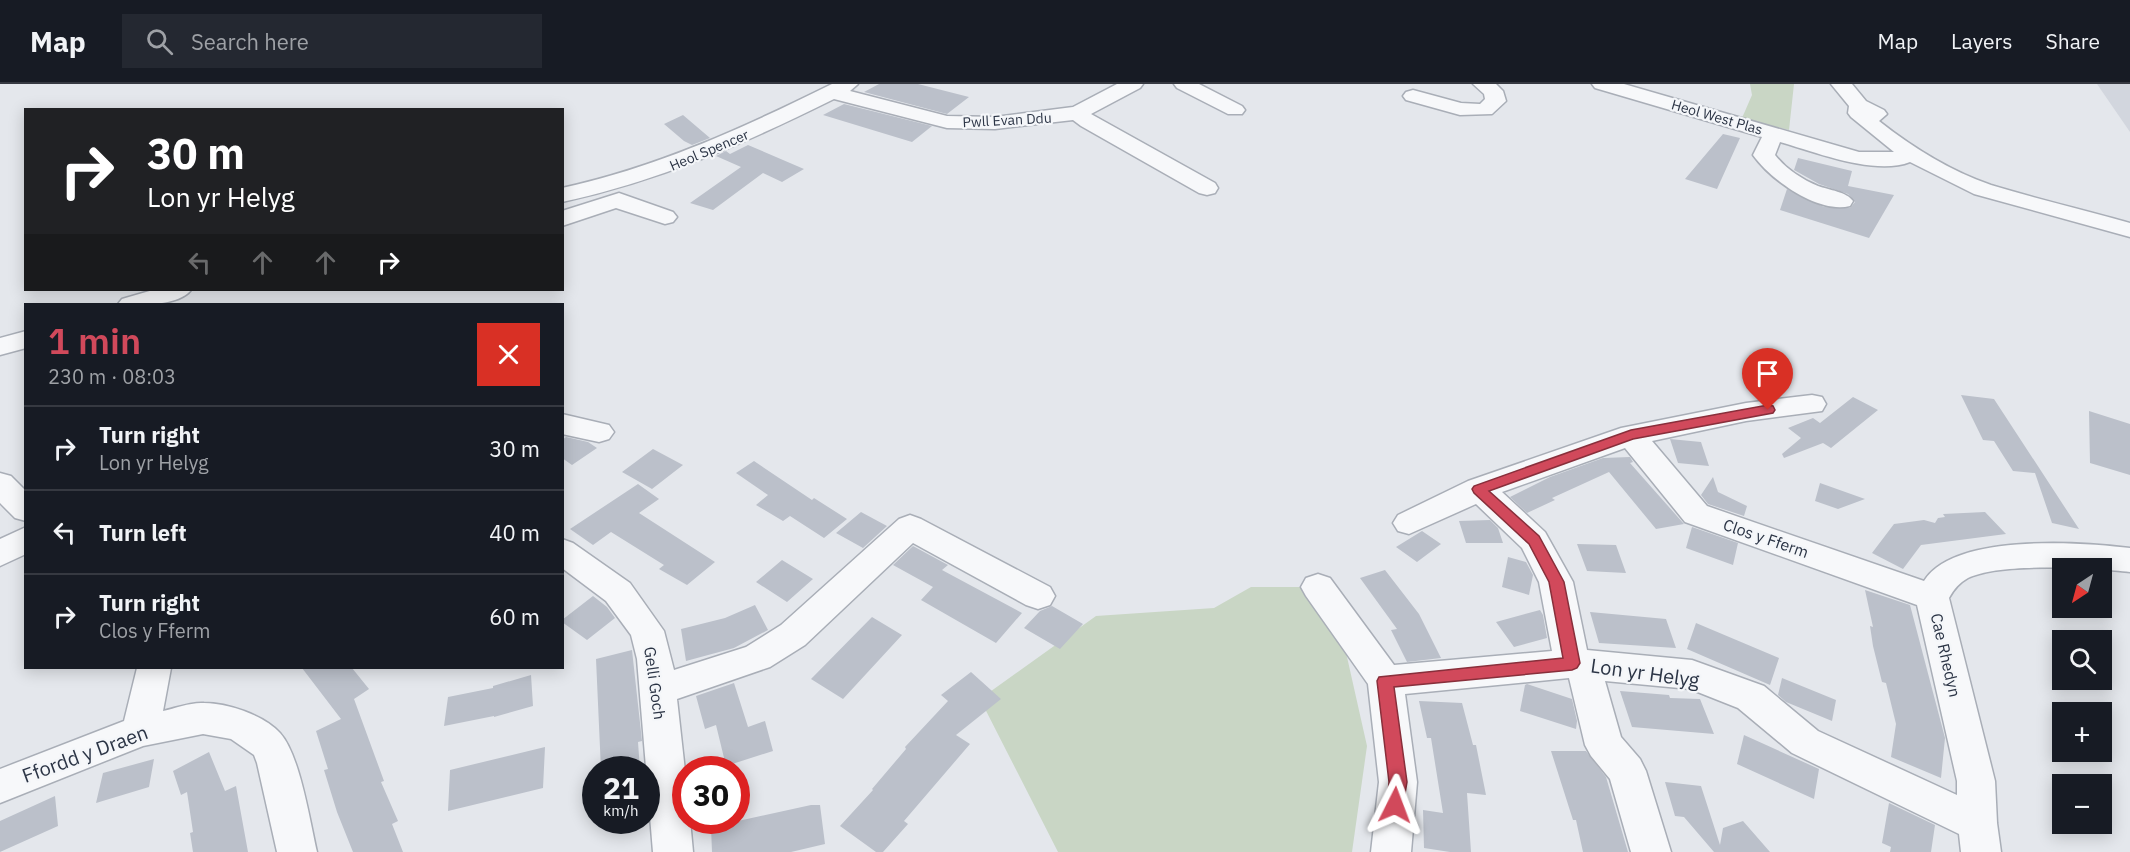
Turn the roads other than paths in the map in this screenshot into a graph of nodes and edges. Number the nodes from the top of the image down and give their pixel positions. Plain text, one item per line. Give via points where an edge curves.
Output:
1 (1133, 84) edge
2 (1185, 84) edge
3 (1483, 84) edge
4 (1602, 84) edge
5 (1840, 84) edge
6 (839, 88) edge
7 (1413, 96) dead end
8 (1236, 109) dead end
9 (1078, 114) junction
10 (1775, 134) junction
11 (1913, 153) junction
12 (636, 179) junction
13 (1207, 188) dead end
14 (564, 195) edge
15 (617, 201) junction
16 (1842, 201) dead end
17 (665, 217) dead end
18 (564, 218) edge
19 (2130, 230) edge
20 (175, 291) edge
21 (134, 303) edge
22 (24, 340) edge
23 (0, 347) edge
24 (1812, 404) dead end
25 (564, 424) edge
26 (598, 432) dead end
27 (1631, 435) junction
28 (0, 484) edge
29 (1479, 489) junction
30 (24, 508) edge
31 (1409, 523) dead end
32 (24, 541) edge
33 (564, 552) edge
34 (0, 554) edge
35 (2130, 560) edge
36 (1318, 587) dead end
37 (1038, 596) dead end
38 (1932, 597) junction
39 (1577, 664) junction
40 (154, 669) edge
41 (1385, 681) junction
42 (658, 690) junction
43 (140, 731) junction
44 (0, 786) edge
45 (1979, 838) edge
46 (297, 852) edge
47 (674, 852) edge
48 (1391, 852) edge
49 (1651, 852) edge

1 - 9 street, Pwll Evan Ddu
2 - 8 street
3 - 7 street via 1493,91 1496,101 1485,110 1460,109
4 - 10 street, Heol West Plas
5 - 11 street via 1859,105 1858,113 1879,133
6 - 9 street, Pwll Evan Ddu via 947,122 995,123
6 - 12 street, Heol Spencer via 708,153
9 - 13 street
10 - 11 street, Heol West Plas via 1858,158 1900,159
10 - 16 street via 1764,155 1774,170 1808,191
11 - 19 street via 1982,189
12 - 14 street, Heol Spencer
12 - 15 street via 639,186 635,194
15 - 17 street
15 - 18 street
20 - 21 street
22 - 23 street
24 - 27 street via 1746,412
25 - 26 street
27 - 29 street
27 - 38 street, Clos y Fferm via 1696,514
28 - 30 street
29 - 31 street
29 - 39 street via 1534,540 1556,582
32 - 34 street
33 - 42 street, Gelli Goch via 618,592 647,631
35 - 38 street, Cae Rhedyn via 2033,555 1982,561 1946,576
36 - 41 street
37 - 42 street via 910,527 794,635 758,657
38 - 45 street, Cae Rhedyn via 1976,780
39 - 41 street, Lon yr Helyg
39 - 45 street, Lon yr Helyg via 1692,675 1751,697 1805,742
39 - 49 street via 1604,745 1627,771
40 - 43 street
41 - 48 street via 1398,782
42 - 47 street, Gelli Goch
43 - 44 street, Ffordd y Draen
43 - 46 street, Ffordd y Draen via 203,718 240,725 267,744 276,761

